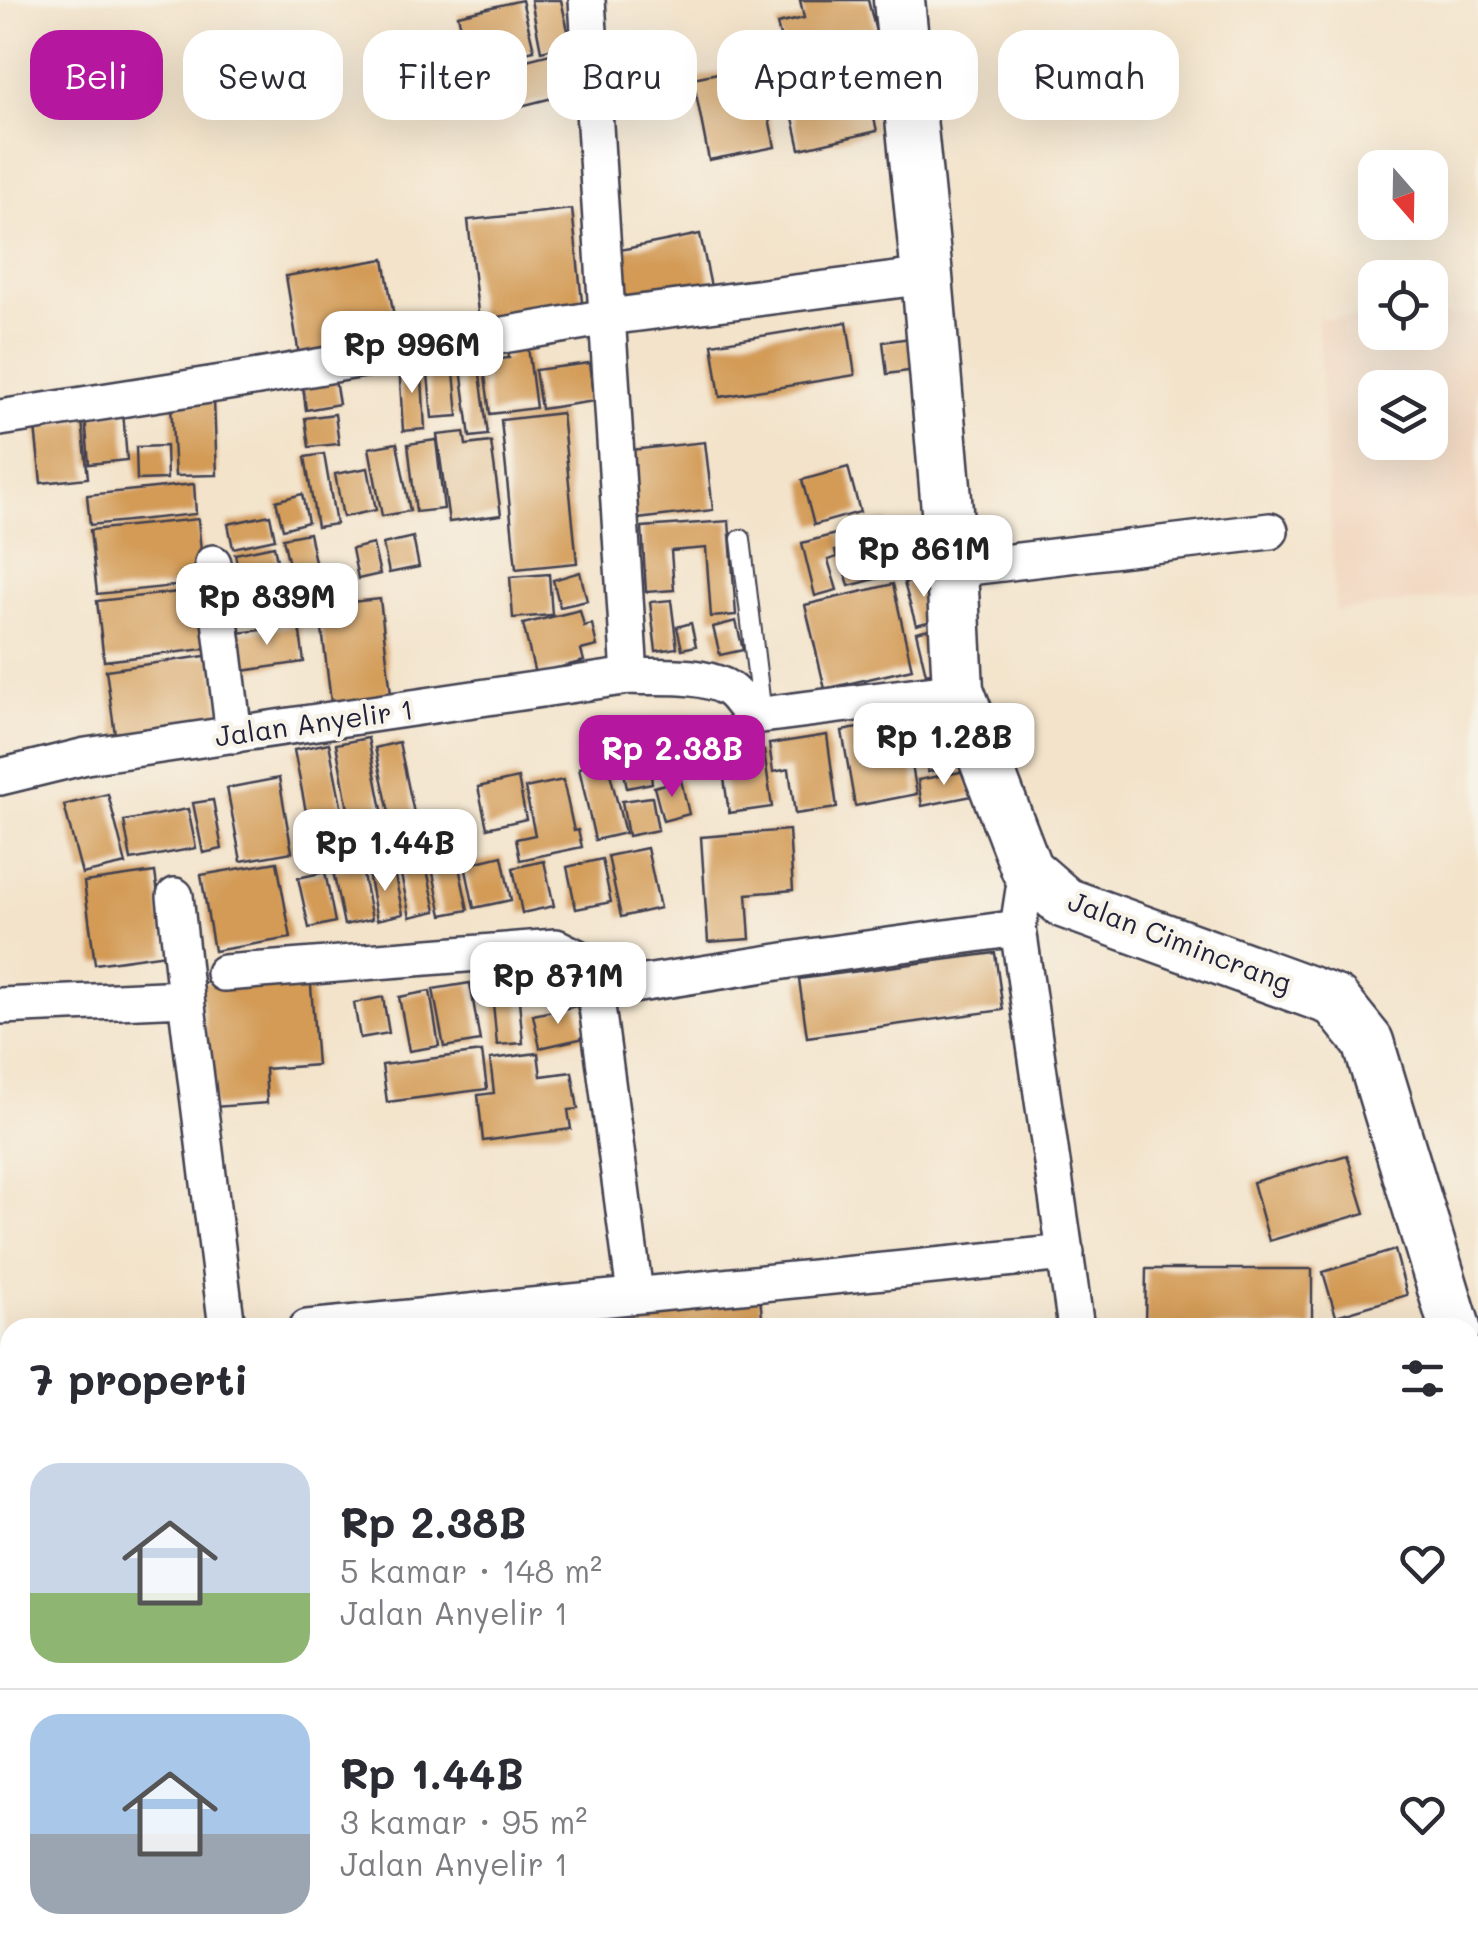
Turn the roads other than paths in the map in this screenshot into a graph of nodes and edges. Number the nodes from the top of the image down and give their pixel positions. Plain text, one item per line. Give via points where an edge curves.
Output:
1 (587, 0) edge
2 (899, 0) edge
3 (927, 276) junction
4 (608, 317) junction
5 (0, 418) edge
6 (1270, 530) dead end
7 (742, 539) dead end
8 (213, 562) dead end
9 (952, 568) junction
10 (630, 676) junction
11 (958, 690) junction
12 (762, 716) junction
13 (234, 735) junction
14 (0, 778) edge
15 (1027, 870) junction
16 (175, 896) dead end
17 (1018, 928) junction
18 (224, 973) dead end
19 (595, 992) junction
20 (186, 998) junction
21 (0, 1006) edge
22 (1066, 1253) junction
23 (634, 1294) junction
24 (226, 1318) edge
25 (404, 1318) edge
26 (1075, 1318) edge
27 (1452, 1318) edge

1 - 4 street
2 - 3 main road, Jalan Cimincrang
3 - 4 street
3 - 9 main road, Jalan Cimincrang
4 - 5 street
4 - 10 street
6 - 9 street
7 - 12 lane
8 - 13 street
9 - 11 main road, Jalan Cimincrang
10 - 12 street, Jalan Anyelir 1 via 702,679 730,688 749,712
10 - 13 street, Jalan Anyelir 1
11 - 12 street
11 - 15 main road, Jalan Cimincrang
13 - 14 street, Jalan Anyelir 1 via 86,756
15 - 17 street
15 - 27 main road, Jalan Cimincrang via 1066,903 1335,1001 1368,1042
16 - 20 street
17 - 19 street
17 - 22 street
18 - 19 street via 556,947 584,961
19 - 23 street
20 - 21 street
20 - 24 street
22 - 23 street
22 - 26 street
23 - 25 street

